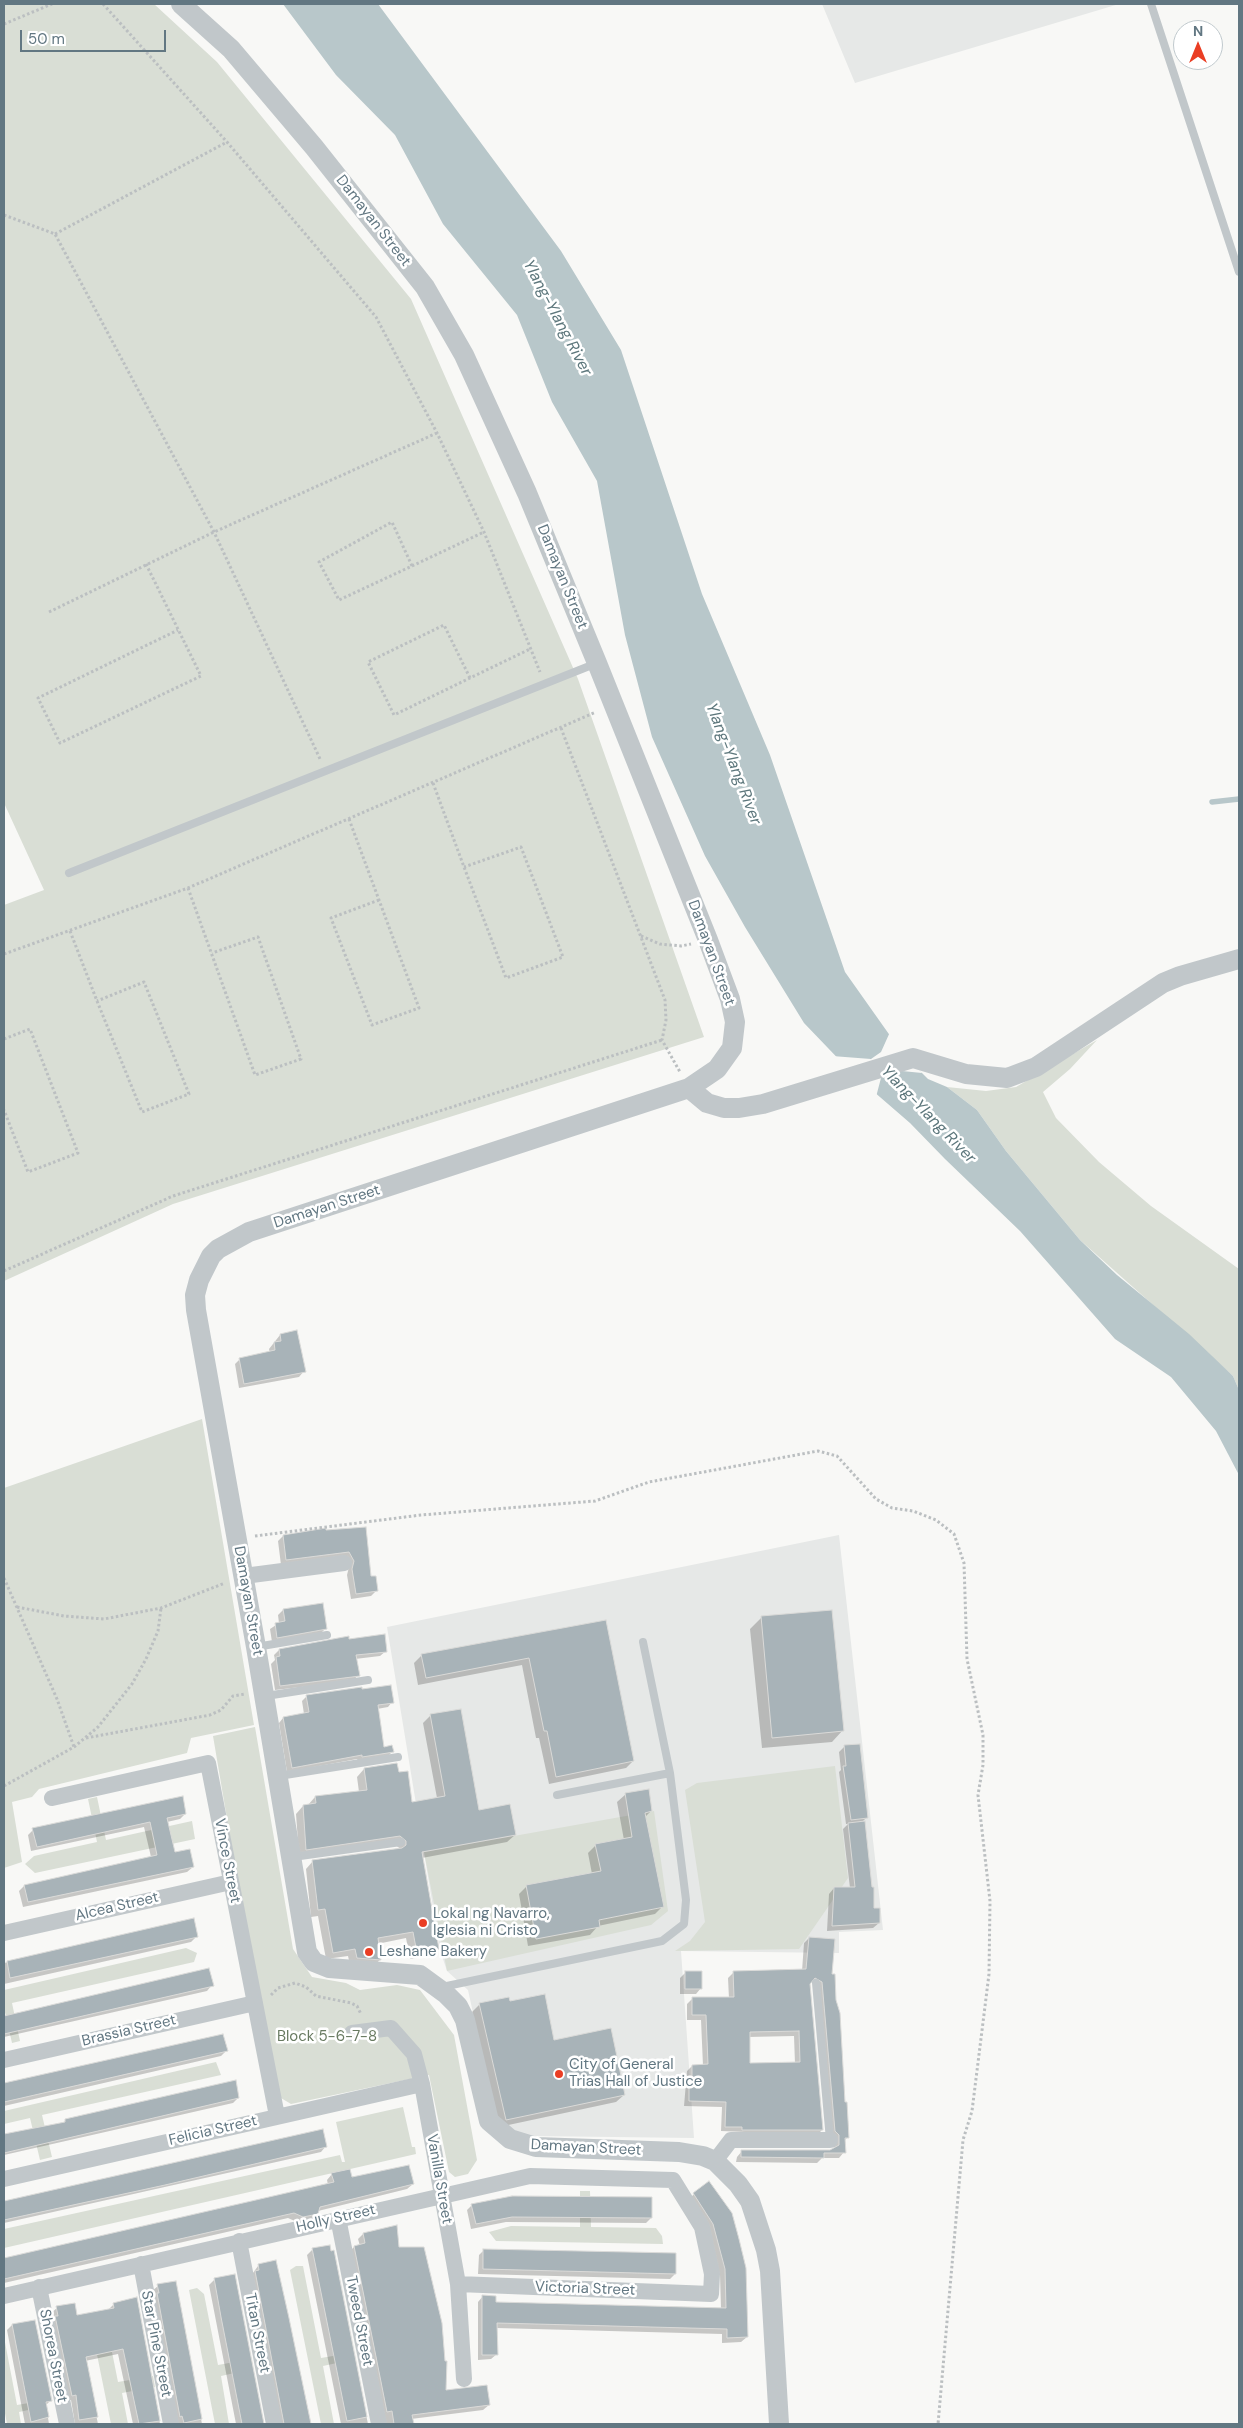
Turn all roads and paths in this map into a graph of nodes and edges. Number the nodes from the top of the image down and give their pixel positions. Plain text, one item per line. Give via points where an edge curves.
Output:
1 (52, 4) edge
2 (103, 4) edge
3 (182, 4) edge
4 (1151, 4) edge
5 (4, 24) edge
6 (228, 142) junction
7 (4, 215) edge
8 (55, 234) junction
9 (1239, 272) edge
10 (437, 433) junction
11 (214, 532) junction
12 (484, 532) junction
13 (146, 564) junction
14 (412, 566) junction
15 (49, 612) dead end
16 (178, 630) junction
17 (530, 649) junction
18 (597, 663) junction
19 (470, 678) junction
20 (544, 682) junction
21 (613, 704) junction
22 (562, 728) junction
23 (326, 770) junction
24 (433, 783) junction
25 (349, 819) junction
26 (464, 868) junction
27 (70, 873) dead end
28 (188, 888) junction
29 (379, 900) junction
30 (70, 931) junction
31 (641, 936) junction
32 (708, 940) junction
33 (212, 953) junction
34 (4, 954) edge
35 (1239, 959) edge
36 (98, 1001) junction
37 (4, 1039) edge
38 (662, 1040) junction
39 (689, 1088) junction
40 (4, 1110) edge
41 (4, 1271) edge
42 (237, 1538) junction
43 (344, 1563) dead end
44 (244, 1576) junction
45 (4, 1578) edge
46 (17, 1607) junction
47 (161, 1608) junction
48 (327, 1635) dead end
49 (643, 1642) dead end
50 (256, 1647) junction
51 (368, 1680) dead end
52 (264, 1696) junction
53 (86, 1738) junction
54 (74, 1747) junction
55 (398, 1757) dead end
56 (670, 1773) junction
57 (277, 1777) junction
58 (4, 1786) edge
59 (557, 1795) dead end
60 (52, 1798) dead end
61 (401, 1842) dead end
62 (291, 1858) junction
63 (231, 1882) junction
64 (4, 1933) edge
65 (816, 1982) dead end
66 (438, 1988) junction
67 (254, 2002) junction
68 (360, 2032) joint
69 (4, 2060) edge
70 (422, 2084) junction
71 (277, 2116) junction
72 (830, 2140) joint
73 (715, 2161) junction
74 (4, 2179) edge
75 (442, 2194) junction
76 (338, 2218) junction
77 (239, 2241) junction
78 (141, 2264) junction
79 (458, 2284) junction
80 (39, 2287) junction
81 (711, 2294) joint
82 (4, 2296) edge
83 (464, 2379) dead end
84 (67, 2424) edge
85 (171, 2424) edge
86 (274, 2424) edge
87 (379, 2424) edge
88 (779, 2424) edge
89 (938, 2424) edge

1 - 5 path
2 - 6 path
3 - 18 street, Damayan Street via 231,49 271,95 436,303 498,428
4 - 9 lane
6 - 8 path
6 - 10 path via 376,317
7 - 8 path
8 - 11 path
10 - 11 path
10 - 12 path
11 - 13 path
11 - 23 path
12 - 14 path
12 - 17 path
13 - 15 path
13 - 16 path
14 - 14 path via 339,600 319,562 392,522
16 - 16 path via 201,676 60,743 38,698
17 - 19 path
17 - 20 path
18 - 20 lane
18 - 21 street, Damayan Street
19 - 19 path via 394,715 368,662 444,625
20 - 23 lane
21 - 22 path
21 - 32 street, Damayan Street
22 - 24 path
22 - 31 path
23 - 27 lane
24 - 25 path
24 - 26 path
25 - 28 path
25 - 29 path
26 - 26 path via 506,978 563,957 522,847
28 - 30 path
28 - 33 path
29 - 29 path via 420,1008 372,1025 331,918
30 - 34 path
30 - 36 path
31 - 32 path via 660,944 681,946
31 - 38 path via 665,1000
32 - 39 street, Damayan Street via 730,999 735,1022 732,1048 717,1069
33 - 33 path via 255,1075 301,1059 258,937
35 - 39 street via 1163,983 1036,1067 1007,1078 966,1074 913,1058 763,1104 739,1108 707,1103
36 - 36 path via 142,1112 189,1094 144,982
37 - 40 path via 30,1029 78,1153 28,1172
38 - 39 path
38 - 41 path via 173,1196
39 - 42 street, Damayan Street via 249,1232 218,1249 198,1280 195,1295
42 - 44 street, Damayan Street
42 - 89 path via 421,1515 595,1501 649,1482 818,1451 837,1456 876,1499 892,1508 913,1511 936,1520 954,1534 964,1563 967,1659 983,1735 978,1795 990,1901 989,1974 972,2111 963,2140
43 - 44 street
44 - 47 path
44 - 50 street, Damayan Street
45 - 46 path
46 - 47 path via 104,1619
46 - 54 path via 58,1699
47 - 53 path via 158,1632 137,1676 112,1711
48 - 50 lane
49 - 56 lane
50 - 52 street, Damayan Street
51 - 52 lane
52 - 53 path via 240,1694 233,1696 222,1710 210,1715
52 - 57 street, Damayan Street
53 - 54 path
54 - 58 path
55 - 57 lane
56 - 59 lane
56 - 66 lane via 686,1900 684,1924 662,1941
57 - 62 street, Damayan Street
60 - 63 street, Vince Street via 208,1763
61 - 62 lane
62 - 66 street, Damayan Street via 307,1952 314,1962 341,1969 420,1975
63 - 64 street, Alcea Street
63 - 67 street, Vince Street
65 - 72 lane
66 - 73 street, Damayan Street via 458,2006 466,2020 489,2121 510,2140 536,2146 680,2152
67 - 68 path via 271,1995 278,1988 294,1984 306,1987 316,1996 356,2006
67 - 69 street, Brassia Street
67 - 71 street, Vince Street
68 - 70 street, Vanilla Street via 392,2028 414,2054
70 - 71 street, Felicia Street
70 - 75 street, Vanilla Street
71 - 74 street, Felicia Street
72 - 73 street via 731,2140
73 - 88 street, Damayan Street via 738,2184 750,2202 766,2250
75 - 76 street, Holly Street
75 - 79 street, Vanilla Street
75 - 81 street, Holly Street via 530,2176 673,2180 702,2227 712,2274
76 - 77 street, Holly Street
76 - 87 street, Tweed Street
77 - 78 street, Holly Street
77 - 86 street, Titan Street
78 - 80 street, Holly Street
78 - 85 street, Star Pine Street
79 - 81 street, Victoria Street
79 - 83 street, Vanilla Street
80 - 82 street, Holly Street
80 - 84 street, Shorea Street

